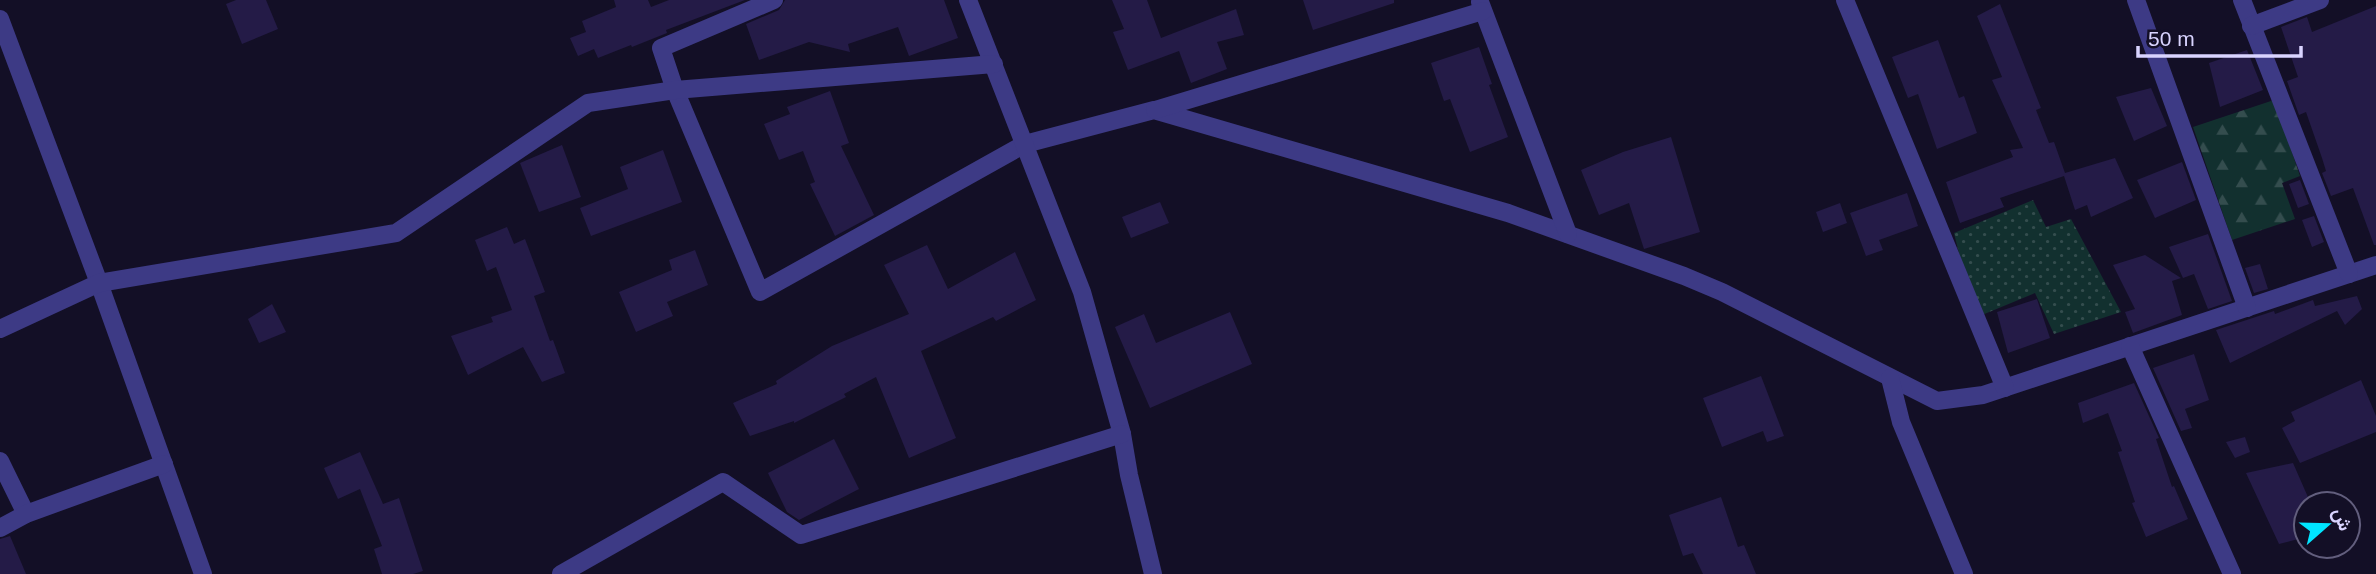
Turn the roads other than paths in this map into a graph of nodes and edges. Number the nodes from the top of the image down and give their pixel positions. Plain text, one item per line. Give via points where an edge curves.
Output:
1 (774, 0) edge
2 (968, 0) edge
3 (1845, 0) edge
4 (2136, 0) edge
5 (2242, 0) edge
6 (2320, 0) edge
7 (1481, 6) edge
8 (0, 19) edge
9 (2251, 26) junction
10 (994, 64) junction
11 (675, 90) junction
12 (1154, 110) junction
13 (1025, 144) junction
14 (1567, 234) junction
15 (2376, 265) edge
16 (2349, 274) junction
17 (99, 283) junction
18 (2248, 308) junction
19 (0, 329) edge
20 (2130, 346) junction
21 (1890, 378) junction
22 (2005, 388) junction
23 (1122, 434) junction
24 (0, 461) edge
25 (164, 464) junction
26 (26, 514) junction
27 (0, 528) edge
28 (203, 574) edge
29 (561, 574) edge
30 (1153, 574) edge
31 (1964, 574) edge
32 (2232, 574) edge

1 - 11 street via 661,48
2 - 10 street
3 - 22 street
4 - 18 street
5 - 9 street
6 - 9 street
7 - 12 street
7 - 14 street
8 - 17 street
9 - 16 street
10 - 11 street
10 - 13 street
11 - 13 street via 760,292
11 - 17 street via 588,103 396,233
12 - 13 street
12 - 14 street
13 - 23 street via 1082,292
14 - 21 street via 1722,292
15 - 16 street
16 - 18 street
17 - 19 street
17 - 25 street
18 - 20 street
20 - 22 street
20 - 32 street
21 - 22 street via 1937,401
21 - 31 street via 1901,422
23 - 29 street via 801,535 723,482
23 - 30 street
24 - 26 street
25 - 26 street
25 - 28 street
26 - 27 street

